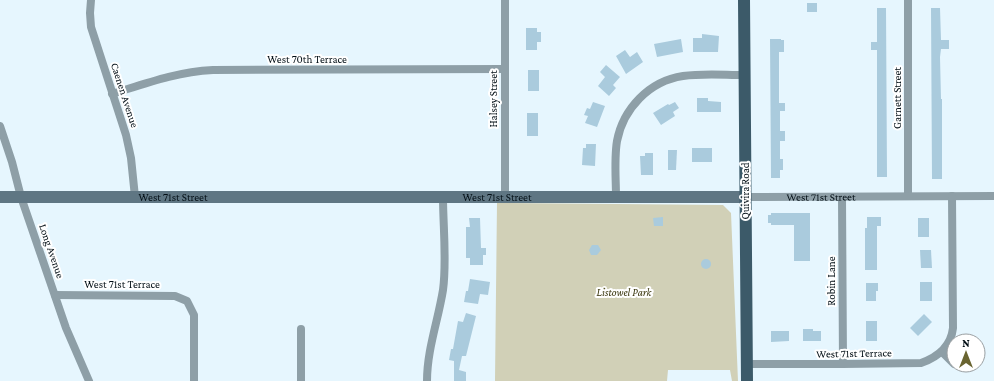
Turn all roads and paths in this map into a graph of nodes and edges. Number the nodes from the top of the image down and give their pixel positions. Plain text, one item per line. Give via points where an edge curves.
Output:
1 (91, 0) edge
2 (505, 0) edge
3 (744, 0) edge
4 (908, 0) edge
5 (504, 69) junction
6 (744, 75) junction
7 (112, 94) junction
8 (0, 126) edge
9 (842, 196) junction
10 (908, 196) junction
11 (952, 196) junction
12 (994, 196) edge
13 (0, 197) edge
14 (22, 197) junction
15 (135, 197) junction
16 (443, 197) junction
17 (504, 197) junction
18 (616, 197) junction
19 (745, 197) junction
20 (55, 295) junction
21 (301, 329) dead end
22 (942, 352) junction
23 (946, 356) edge
24 (747, 364) junction
25 (843, 364) junction
26 (89, 381) edge
27 (194, 381) edge
28 (301, 381) edge
29 (427, 381) edge
30 (747, 381) edge

1 - 7 street, Caenen Avenue via 91,27
2 - 5 street, Halsey Street
3 - 6 main road, Quivira Road
4 - 10 street, Garnett Street
5 - 7 street, West 70th Terrace via 191,71
5 - 17 street, Halsey Street
6 - 18 street via 681,76 658,84 635,102 626,115 617,142
6 - 19 main road, Quivira Road
7 - 15 street, Caenen Avenue via 126,135
8 - 14 street, Long Avenue
9 - 10 street, West 71st Street
9 - 19 street, West 71st Street
9 - 25 street, Robin Lane
10 - 11 street, West 71st Street
11 - 12 street, West 71st Street
11 - 22 street via 953,328 952,337
13 - 14 street, West 71st Street
14 - 15 street, West 71st Street
14 - 20 street, Long Avenue
15 - 16 street, West 71st Street
16 - 17 street, West 71st Street
16 - 29 street via 443,288 429,355
17 - 18 street, West 71st Street
18 - 19 street, West 71st Street
19 - 24 main road, Quivira Road
20 - 26 street, Long Avenue via 73,346
20 - 27 street, West 71st Terrace via 175,296 187,301 194,315
21 - 28 street
22 - 23 street
22 - 25 street, West 71st Terrace via 922,363
24 - 25 street, West 71st Terrace
24 - 30 main road, Quivira Road

